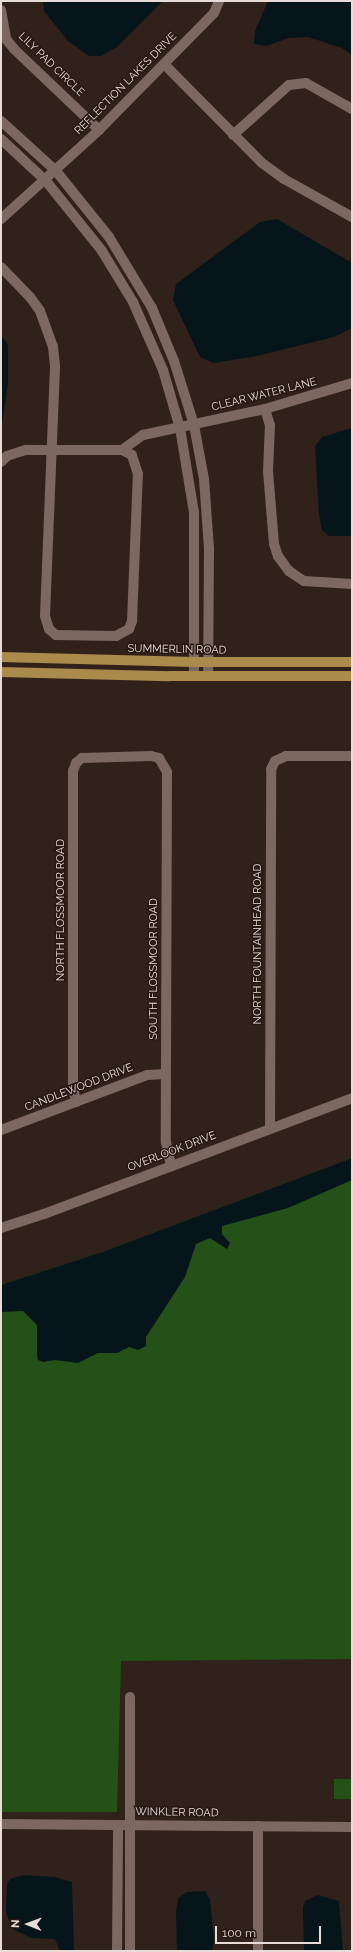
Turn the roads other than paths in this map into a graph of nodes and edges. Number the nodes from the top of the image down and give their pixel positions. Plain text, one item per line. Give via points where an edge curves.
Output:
1 (219, 1) edge
2 (1, 10) edge
3 (164, 64) junction
4 (352, 109) edge
5 (1, 121) edge
6 (99, 130) junction
7 (233, 135) junction
8 (1, 139) edge
9 (56, 171) junction
10 (46, 181) junction
11 (352, 217) edge
12 (1, 219) edge
13 (1, 267) edge
14 (352, 383) edge
15 (265, 409) junction
16 (194, 425) junction
17 (180, 428) junction
18 (50, 450) junction
19 (122, 450) junction
20 (1, 462) edge
21 (352, 584) edge
22 (1, 657) edge
23 (194, 662) junction
24 (352, 662) edge
25 (208, 663) junction
26 (1, 672) edge
27 (194, 676) junction
28 (208, 676) junction
29 (352, 676) edge
30 (352, 756) edge
31 (166, 771) joint
32 (166, 1074) junction
33 (352, 1098) edge
34 (76, 1102) junction
35 (270, 1128) junction
36 (1, 1130) edge
37 (171, 1166) junction
38 (1, 1228) edge
39 (130, 1697) dead end
40 (1, 1824) edge
41 (118, 1825) junction
42 (130, 1825) junction
43 (258, 1826) junction
44 (352, 1827) edge
45 (117, 1951) edge
46 (130, 1951) edge
47 (258, 1951) edge

1 - 3 street, REFLECTION LAKES DRIVE via 214,13
2 - 6 street, LILY PAD CIRCLE via 6,39 14,49
3 - 6 street, REFLECTION LAKES DRIVE
3 - 7 street
4 - 7 street via 306,83 289,85
5 - 9 street
6 - 9 street, REFLECTION LAKES DRIVE
7 - 11 street via 262,163 284,179
8 - 10 street
9 - 10 street, REFLECTION LAKES DRIVE
9 - 16 street via 106,231 140,286 174,360
10 - 12 street, REFLECTION LAKES DRIVE
10 - 17 street via 83,224 126,289 154,348
13 - 18 street via 40,311 53,347 55,367
14 - 15 street, CLEAR WATER LANE
15 - 16 street, CLEAR WATER LANE
15 - 21 street via 270,432 268,471 274,544 278,556 289,571 304,581
16 - 17 street, CLEAR WATER LANE
16 - 25 street via 208,513
17 - 19 street, CLEAR WATER LANE via 143,436
17 - 23 street via 194,513
18 - 19 street
18 - 19 street via 45,623 56,635 116,636 129,629 132,621 138,474 132,455
18 - 20 street via 26,450 8,456
22 - 23 main road, SUMMERLIN ROAD
23 - 25 main road, SUMMERLIN ROAD
23 - 27 street
24 - 25 main road, SUMMERLIN ROAD
25 - 28 street
26 - 27 main road
27 - 28 main road
28 - 29 main road
30 - 35 street, NORTH FOUNTAINHEAD ROAD via 286,756 275,761 271,769
31 - 32 street, SOUTH FLOSSMOOR ROAD
31 - 34 street, NORTH FLOSSMOOR ROAD via 159,758 152,756 82,758 76,763 73,771 73,1087
32 - 34 street, CANDLEWOOD DRIVE via 147,1075
32 - 37 street, SOUTH FLOSSMOOR ROAD via 166,1142
33 - 35 street, OVERLOOK DRIVE
34 - 36 street, CANDLEWOOD DRIVE
35 - 37 street, OVERLOOK DRIVE
37 - 38 street, OVERLOOK DRIVE
39 - 42 street
40 - 41 street, WINKLER ROAD
41 - 42 street, WINKLER ROAD
41 - 45 street
42 - 43 street, WINKLER ROAD
42 - 46 street
43 - 44 street, WINKLER ROAD
43 - 47 street

